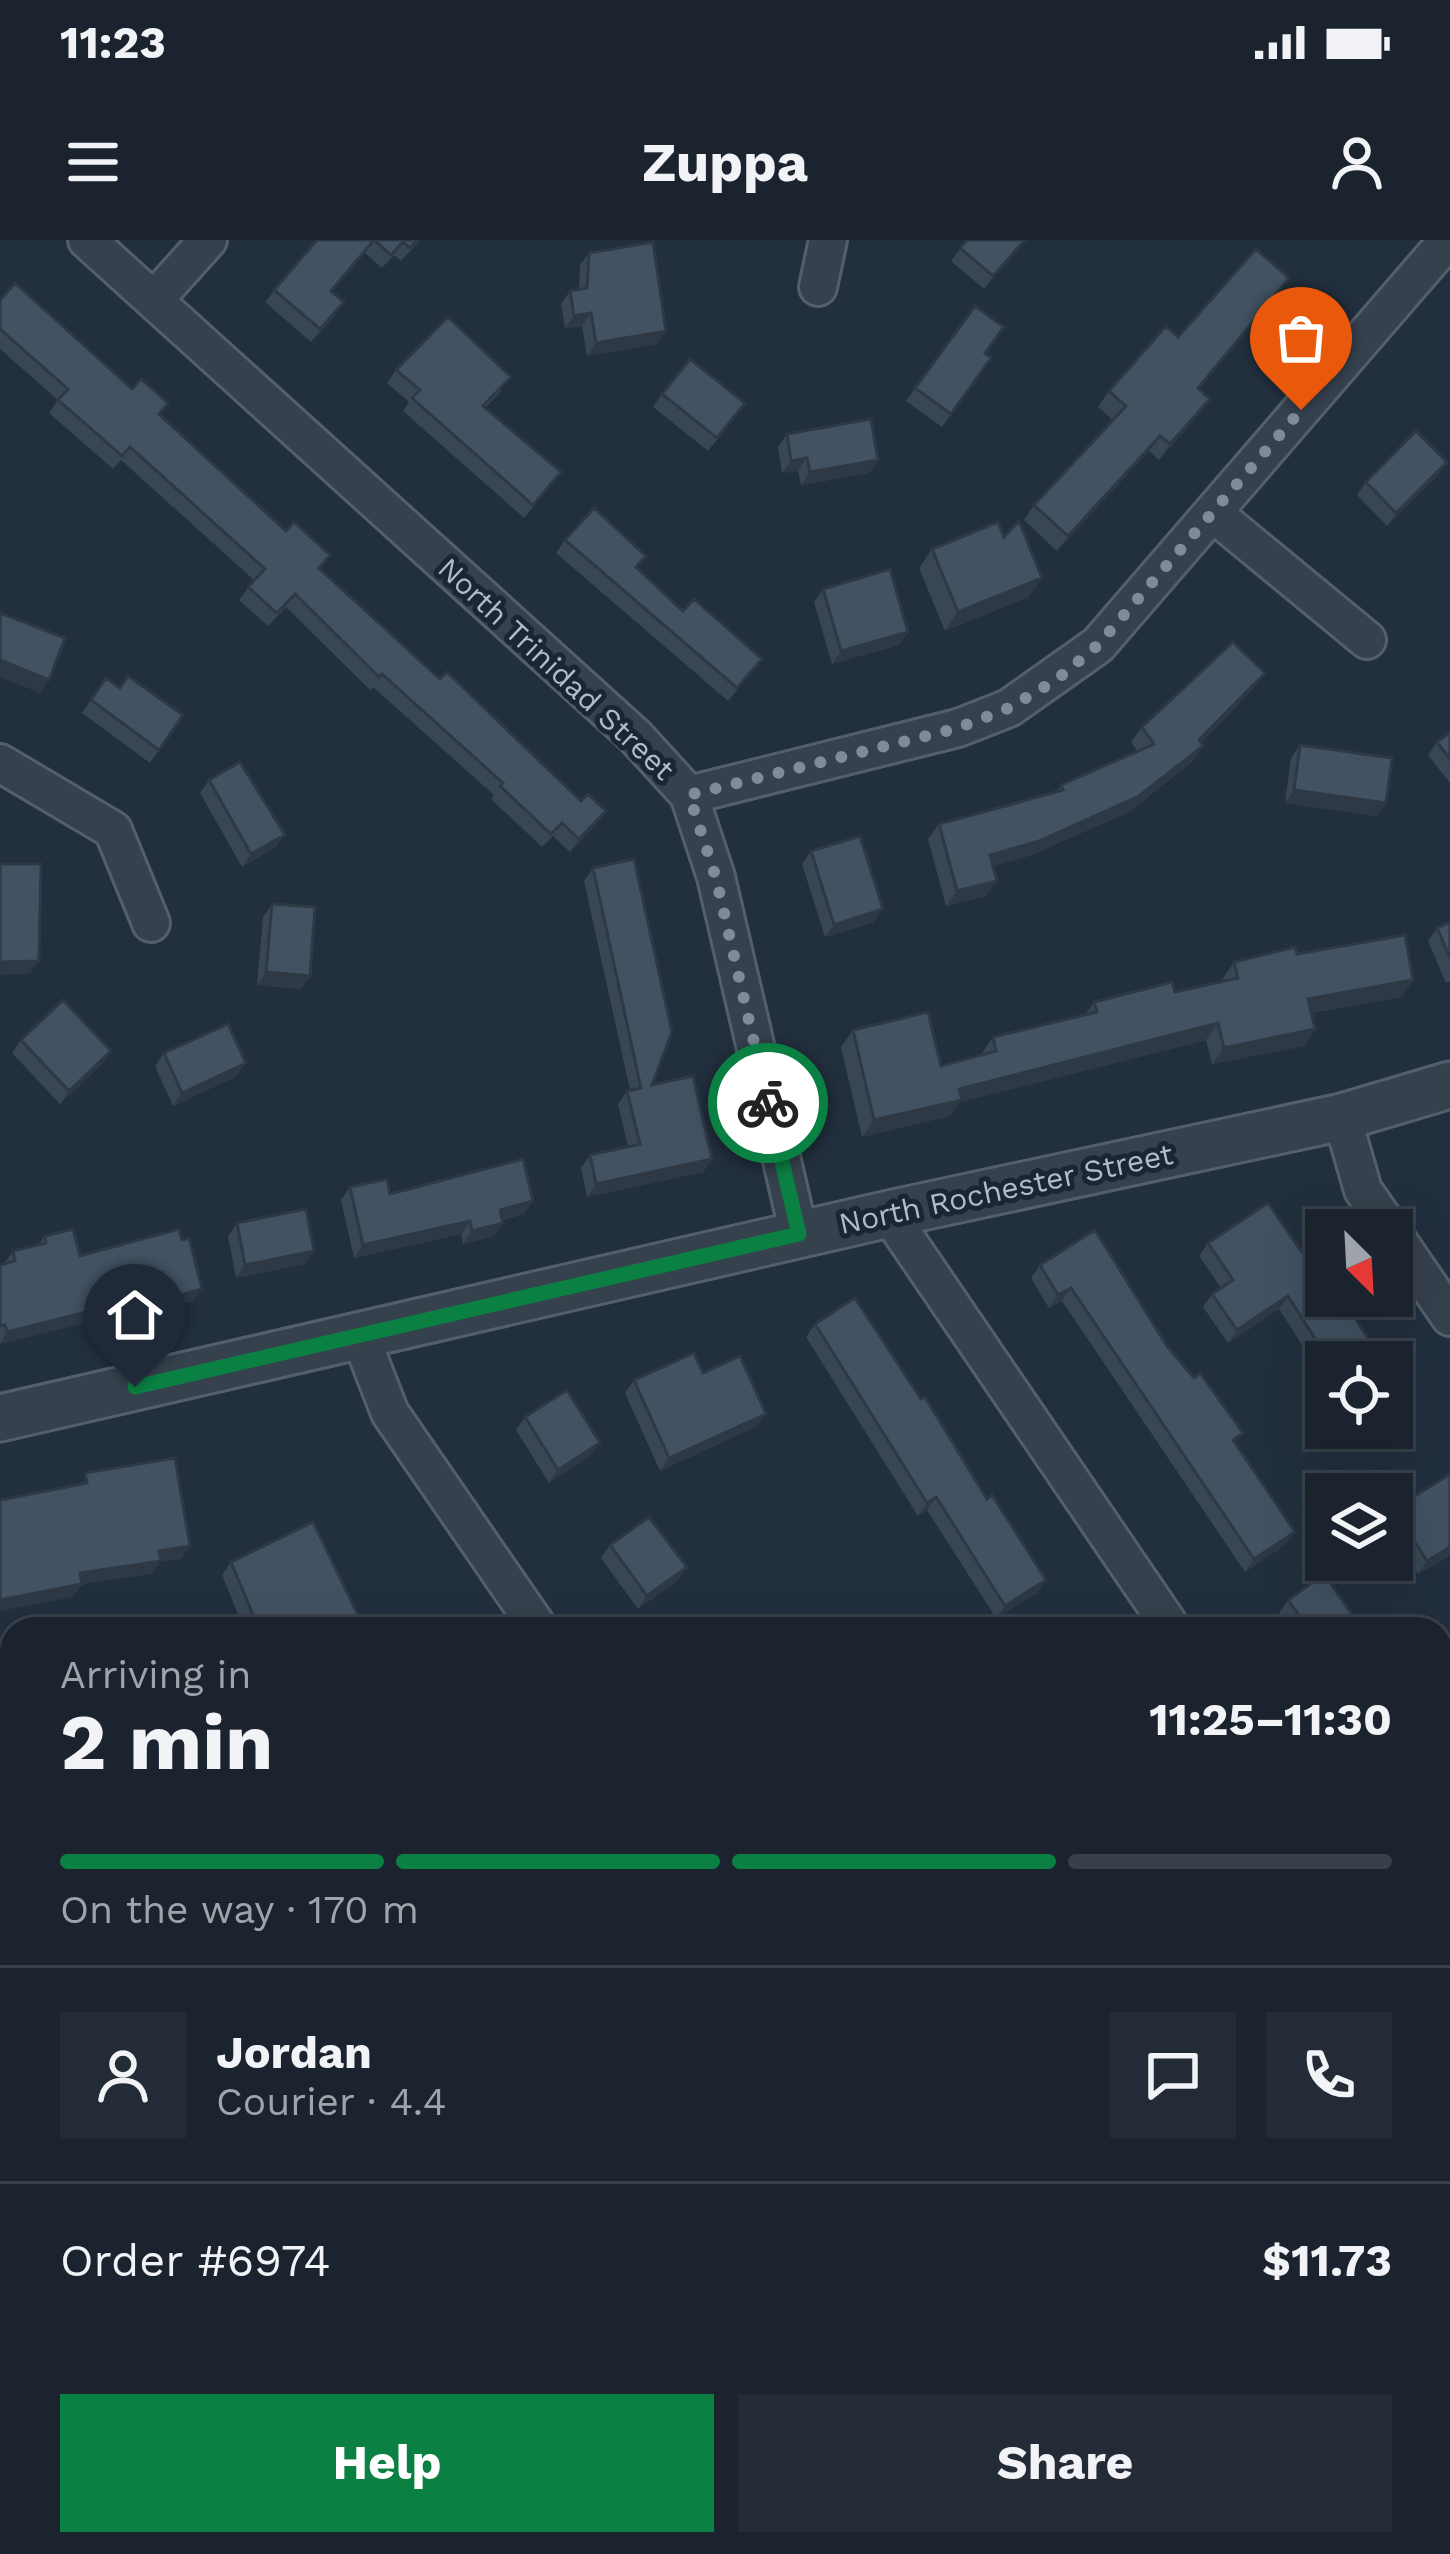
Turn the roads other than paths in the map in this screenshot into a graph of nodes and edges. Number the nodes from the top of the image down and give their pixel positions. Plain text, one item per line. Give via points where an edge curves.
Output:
1 (87, 240) edge
2 (208, 240) edge
3 (829, 240) edge
4 (1448, 240) edge
5 (818, 287) dead end
6 (154, 300) junction
7 (1213, 513) junction
8 (1367, 640) dead end
9 (0, 763) edge
10 (689, 795) junction
11 (152, 923) dead end
12 (1450, 1085) edge
13 (1342, 1117) junction
14 (1377, 1209) edge
15 (889, 1214) junction
16 (799, 1234) junction
17 (1413, 1263) edge
18 (1450, 1317) edge
19 (360, 1336) junction
20 (0, 1418) edge
21 (531, 1617) edge
22 (1164, 1617) edge

1 - 6 street, North Trinidad Street
2 - 6 street
3 - 5 street
4 - 7 street
6 - 10 street, North Trinidad Street via 635,736
7 - 8 street
7 - 10 street via 1098,645 1009,708
9 - 11 street via 113,830
10 - 16 street, North Trinidad Street via 716,878
12 - 13 street, North Rochester Street
13 - 14 street
13 - 15 street, North Rochester Street
15 - 16 street, North Rochester Street
15 - 22 street
16 - 19 street, North Rochester Street
17 - 18 street
19 - 20 street, North Rochester Street
19 - 21 street via 389,1413

